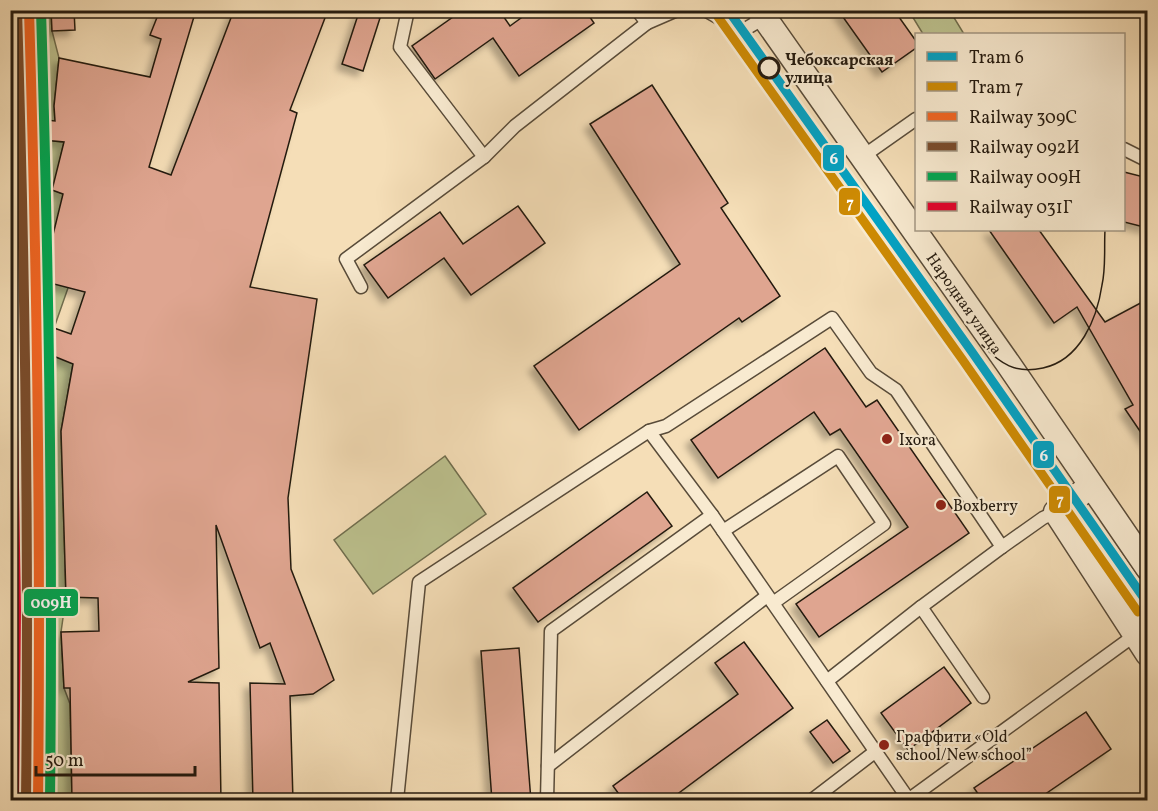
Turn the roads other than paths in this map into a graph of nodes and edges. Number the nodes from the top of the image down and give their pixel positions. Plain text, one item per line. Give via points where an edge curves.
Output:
1 (408, 10) edge
2 (637, 10) edge
3 (677, 10) edge
4 (705, 10) edge
5 (762, 14) edge
6 (647, 23) junction
7 (915, 120) edge
8 (1125, 150) edge
9 (862, 157) junction
10 (484, 158) junction
11 (1148, 161) edge
12 (361, 287) dead end
13 (649, 431) junction
14 (1091, 486) junction
15 (1056, 512) junction
16 (712, 515) junction
17 (723, 531) junction
18 (1002, 547) junction
19 (1148, 568) edge
20 (770, 599) junction
21 (921, 607) junction
22 (1141, 645) edge
23 (827, 681) junction
24 (982, 697) dead end
25 (876, 751) junction
26 (548, 766) junction
27 (909, 800) edge
28 (397, 801) edge
29 (547, 801) edge
30 (812, 801) edge

1 - 10 lane via 400,47
2 - 6 lane
3 - 6 lane
4 - 5 lane via 742,31
5 - 9 street, Народная улица
6 - 10 lane via 515,126
7 - 9 lane
8 - 11 lane
9 - 14 street, Народная улица
10 - 12 lane via 346,259
13 - 16 lane
13 - 18 lane via 666,426 832,318 871,373 896,390
13 - 28 lane via 419,582
14 - 15 street
14 - 19 street, Народная улица
15 - 18 lane
15 - 22 street
16 - 17 lane
16 - 26 lane via 550,631
17 - 20 lane
17 - 20 lane via 838,456 884,524
18 - 21 lane
20 - 23 lane
20 - 26 lane
21 - 23 lane
21 - 24 lane
22 - 27 lane
23 - 25 lane
25 - 27 lane
25 - 30 lane
26 - 29 lane

